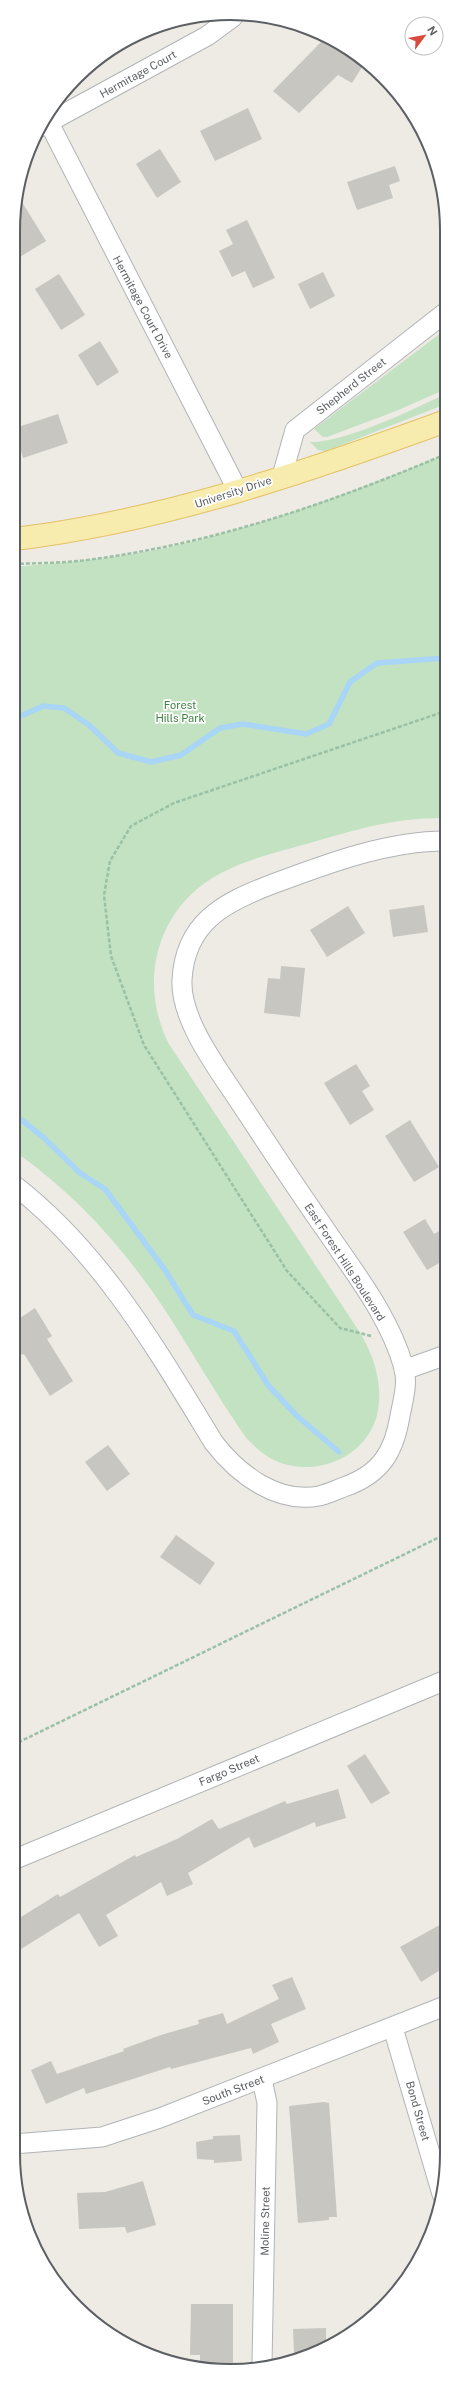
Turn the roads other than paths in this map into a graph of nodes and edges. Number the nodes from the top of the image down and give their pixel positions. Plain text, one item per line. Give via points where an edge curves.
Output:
1 (228, 20) edge
2 (50, 122) edge
3 (46, 129) edge
4 (440, 317) edge
5 (440, 423) edge
6 (282, 476) junction
7 (238, 491) junction
8 (20, 539) edge
9 (440, 842) edge
10 (20, 1190) edge
11 (440, 1357) edge
12 (404, 1370) junction
13 (440, 1682) edge
14 (20, 1857) edge
15 (440, 2008) edge
16 (393, 2028) junction
17 (262, 2079) junction
18 (20, 2143) edge
19 (438, 2181) edge
20 (262, 2361) edge

1 - 2 street, Hermitage Court via 207,36
3 - 7 street, Hermitage Court Drive
4 - 6 street, Shepherd Street via 295,430
5 - 6 main road, University Drive via 340,460
6 - 7 main road, University Drive
7 - 8 main road, University Drive via 151,516
9 - 12 street, East Forest Hills Boulevard via 393,846 316,867 248,894 216,911 205,921 188,948 182,982 190,1020 216,1066 363,1285 397,1348
10 - 12 street, East Forest Hills Boulevard via 67,1232 96,1265 130,1310 214,1443 229,1462 267,1487 285,1494 319,1496 351,1485 370,1474 384,1462 393,1447 406,1384
11 - 12 street
13 - 14 street, Fargo Street
15 - 16 street, South Street
16 - 17 street, South Street
16 - 19 street, Bond Street
17 - 18 street, South Street via 102,2137
17 - 20 street, Moline Street via 267,2104

